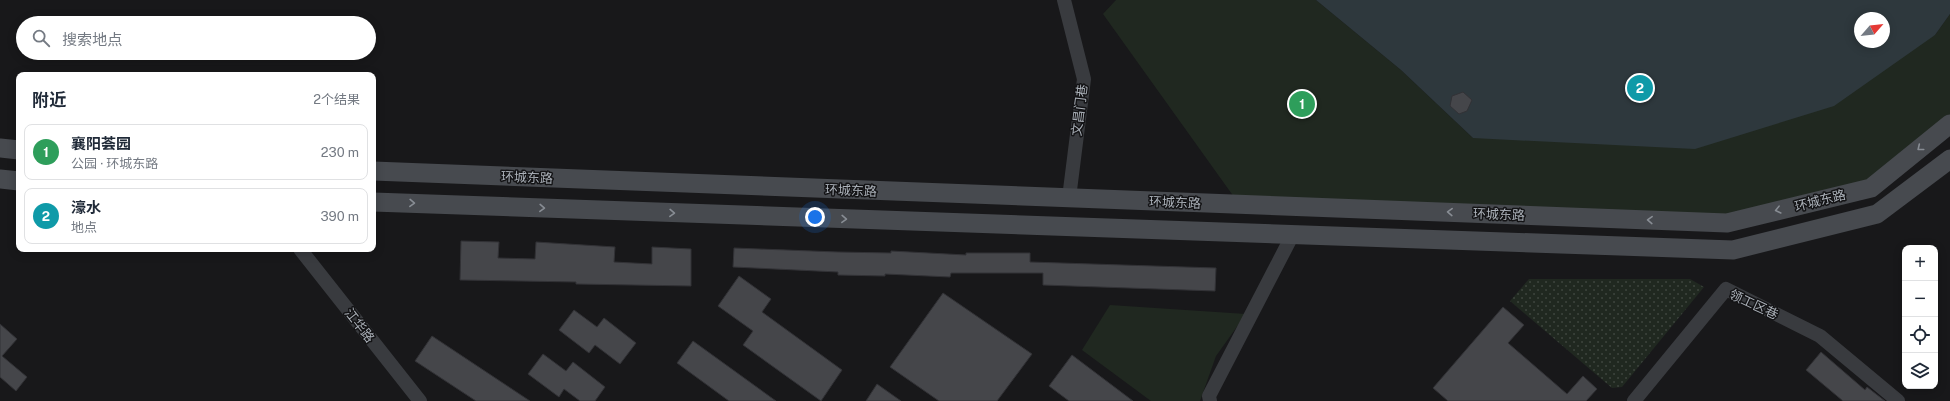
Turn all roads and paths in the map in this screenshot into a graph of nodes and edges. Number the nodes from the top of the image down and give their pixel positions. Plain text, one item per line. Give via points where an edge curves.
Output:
1 (1064, 0) edge
2 (1950, 124) edge
3 (0, 148) edge
4 (16, 150) edge
5 (1950, 159) edge
6 (376, 171) edge
7 (0, 179) edge
8 (16, 181) edge
9 (1069, 198) junction
10 (376, 202) edge
11 (1293, 234) junction
12 (302, 252) edge
13 (420, 401) edge
14 (1210, 401) edge
15 (1634, 401) edge
16 (1898, 401) edge

1 - 9 street, 文昌门巷 via 1084,79
2 -> 9 main road, 环城东路 via 1871,188 1727,223
3 - 4 main road
5 - 11 main road, 环城东路 via 1877,214 1733,250
6 - 9 main road, 环城东路
7 - 8 main road
10 -> 11 main road, 环城东路
11 - 14 street via 1209,396
12 - 13 street, 江华路
15 - 16 street, 领工区巷 via 1726,289 1820,336

